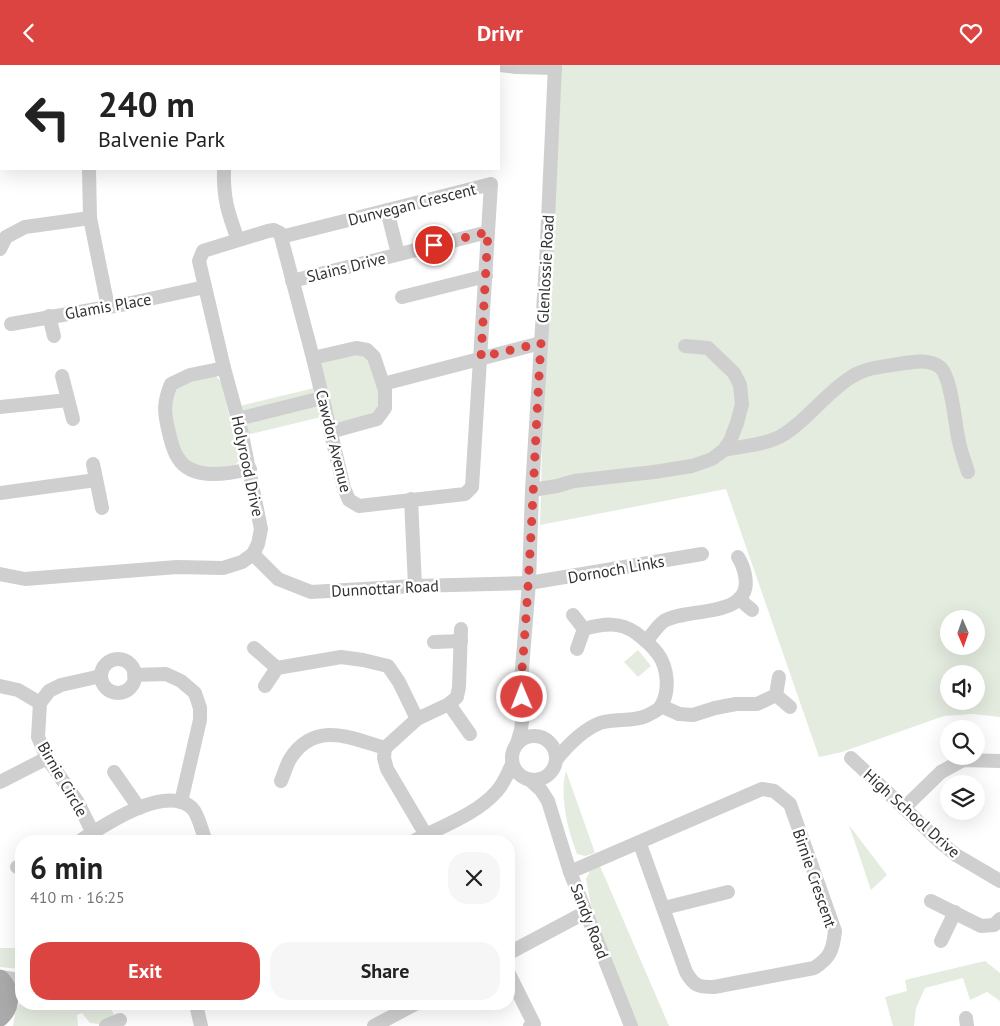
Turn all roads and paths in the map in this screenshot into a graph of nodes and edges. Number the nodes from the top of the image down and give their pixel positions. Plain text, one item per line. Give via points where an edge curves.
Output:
1 (500, 65) edge
2 (555, 67) edge
3 (89, 170) edge
4 (224, 170) edge
5 (387, 210) junction
6 (90, 218) junction
7 (488, 232) junction
8 (281, 237) junction
9 (238, 240) junction
10 (0, 249) edge
11 (398, 254) junction
12 (486, 277) junction
13 (292, 281) junction
14 (205, 287) junction
15 (402, 297) dead end
16 (108, 307) junction
17 (49, 316) junction
18 (11, 324) dead end
19 (54, 336) dead end
20 (541, 343) junction
21 (686, 346) dead end
22 (481, 357) junction
23 (313, 358) junction
24 (224, 368) junction
25 (62, 376) dead end
26 (383, 384) junction
27 (322, 398) junction
28 (68, 399) junction
29 (0, 407) edge
30 (73, 419) dead end
31 (238, 419) junction
32 (330, 432) junction
33 (724, 450) junction
34 (92, 463) dead end
35 (250, 469) junction
36 (968, 471) dead end
37 (96, 480) junction
38 (532, 490) junction
39 (0, 493) edge
40 (411, 499) junction
41 (102, 508) dead end
42 (253, 554) junction
43 (702, 554) dead end
44 (738, 557) dead end
45 (0, 574) edge
46 (529, 583) junction
47 (415, 586) junction
48 (739, 599) junction
49 (752, 611) dead end
50 (573, 615) dead end
51 (584, 629) junction
52 (646, 641) junction
53 (434, 642) dead end
54 (254, 648) dead end
55 (577, 649) dead end
56 (277, 668) junction
57 (134, 675) junction
58 (101, 676) junction
59 (778, 677) dead end
60 (0, 685) edge
61 (265, 687) dead end
62 (776, 695) junction
63 (40, 703) junction
64 (449, 704) junction
65 (661, 706) junction
66 (790, 707) dead end
67 (523, 713) junction
68 (418, 719) junction
69 (470, 735) dead end
70 (576, 738) junction
71 (544, 739) junction
72 (516, 743) junction
73 (385, 748) junction
74 (47, 758) junction
75 (850, 758) dead end
76 (1000, 761) edge
77 (555, 763) junction
78 (512, 764) junction
79 (114, 772) dead end
80 (529, 780) junction
81 (0, 781) edge
82 (281, 781) dead end
83 (498, 791) junction
84 (181, 802) junction
85 (139, 808) junction
86 (904, 808) junction
87 (553, 815) junction
88 (93, 833) junction
89 (90, 835) edge
90 (204, 835) edge
91 (419, 835) edge
92 (426, 835) edge
93 (640, 844) junction
94 (570, 872) junction
95 (1000, 881) edge
96 (728, 892) dead end
97 (931, 901) dead end
98 (664, 908) junction
99 (586, 912) junction
100 (955, 912) junction
101 (1000, 919) edge
102 (941, 941) dead end
103 (515, 950) edge
104 (0, 978) edge
105 (15, 979) edge
106 (515, 986) edge
107 (8, 1007) edge
108 (197, 1010) edge
109 (404, 1010) edge
110 (120, 1020) dead end
111 (106, 1026) edge
112 (201, 1026) edge
113 (374, 1026) edge
114 (530, 1026) edge
115 (630, 1026) edge

1 - 2 street
2 - 20 street, Glenlossie Road
3 - 6 street
4 - 9 street via 225,204
5 - 7 street, Dunvegan Crescent via 491,185
5 - 8 street, Dunvegan Crescent
5 - 11 street
6 - 10 street via 25,227 6,237
6 - 16 street
7 - 11 street, Slains Drive
7 - 12 street, Dunvegan Crescent
8 - 9 street via 274,230
8 - 13 street, Cawdor Avenue
9 - 14 street, Holyrood Drive via 203,251 200,261
11 - 13 street, Slains Drive
12 - 15 street
12 - 22 street, Dunvegan Crescent
13 - 23 street, Cawdor Avenue
14 - 16 street, Glamis Place
14 - 24 street, Holyrood Drive
16 - 17 street, Glamis Place
17 - 18 street, Glamis Place
17 - 19 street
20 - 22 street
20 - 38 street, Glenlossie Road
21 - 33 street via 708,348 734,373 740,385 742,404 738,423
22 - 26 street
22 - 40 street, Cawdor Avenue via 472,487 465,494
23 - 26 street via 356,348 367,350 374,357
23 - 27 street, Cawdor Avenue
24 - 31 street, Holyrood Drive
24 - 35 street via 190,375 171,384 164,408 174,453 184,465 210,475
25 - 28 street
26 - 32 street via 384,409 377,419
27 - 31 street
27 - 32 street, Cawdor Avenue
28 - 29 street
28 - 30 street
31 - 35 street, Holyrood Drive
32 - 40 street, Cawdor Avenue via 349,500 359,506
33 - 36 street via 782,435 854,375 924,361 942,369 946,377
33 - 38 street via 712,459 692,466 574,481
34 - 37 street
35 - 42 street, Holyrood Drive via 261,529
37 - 39 street
37 - 41 street
38 - 46 street, Glenlossie Road
40 - 47 street
42 - 45 street via 242,562 223,568 177,567 25,579
42 - 47 street, Dunnottar Road via 278,579 311,592
43 - 46 street, Dornoch Links
44 - 48 street via 746,574 744,593
46 - 47 street, Dunnottar Road
46 - 67 street, Glenlossie Road via 521,681
48 - 49 street
48 - 52 street via 711,611 664,621
50 - 51 street
51 - 52 street via 619,625
51 - 55 street
52 - 65 street via 658,653 665,668 667,683
53 - 64 street via 461,635 459,687
54 - 56 street
56 - 61 street
56 - 68 street via 341,657 388,666
57 - 58 street via 128,663 116,659 104,666
57 - 58 street via 130,687 119,693 107,689
57 - 84 street via 166,674 195,693 200,720
58 - 63 street via 61,685 49,691
59 - 62 street
60 - 63 street via 18,690
62 - 65 street via 757,704 722,707 693,715 679,714
62 - 66 street
63 - 74 street, Birnie Circle via 38,737
64 - 68 street
64 - 69 street
65 - 70 street via 644,717 601,723
67 - 71 street via 529,726
67 - 72 street, Glenlossie Road
68 - 73 street
70 - 71 street via 561,741
70 - 77 street
71 - 72 street via 528,737
71 - 77 street via 555,752
72 - 78 street
73 - 82 street via 340,734 325,735 306,743 291,759
73 - 91 street via 387,769
74 - 81 street
74 - 88 street, Birnie Circle via 77,801
75 - 86 street, High School Drive
76 - 86 street via 963,761 941,772
77 - 80 street via 544,778
77 - 87 street, Sandy Road
78 - 80 street via 516,772
78 - 83 street
79 - 85 street
80 - 83 street
80 - 87 street, Sandy Road via 541,790
83 - 92 street via 480,807
84 - 85 street via 166,800
84 - 90 street via 193,809
85 - 88 street
86 - 95 street, High School Drive via 956,855
87 - 94 street, Sandy Road
88 - 89 street
93 - 94 street, Birnie Crescent
93 - 98 street, Birnie Crescent
93 - 98 street, Birnie Crescent via 762,789 774,791 790,804 835,931 834,941 829,956 814,968 702,987 686,972
94 - 99 street, Sandy Road
96 - 98 street
97 - 100 street
99 - 103 street
99 - 115 street, Sandy Road
100 - 101 street via 982,926 994,925
100 - 102 street
104 - 105 street
104 - 107 main road via 6,986
106 - 114 street via 534,1024
108 - 112 street
109 - 113 street
110 - 111 street

